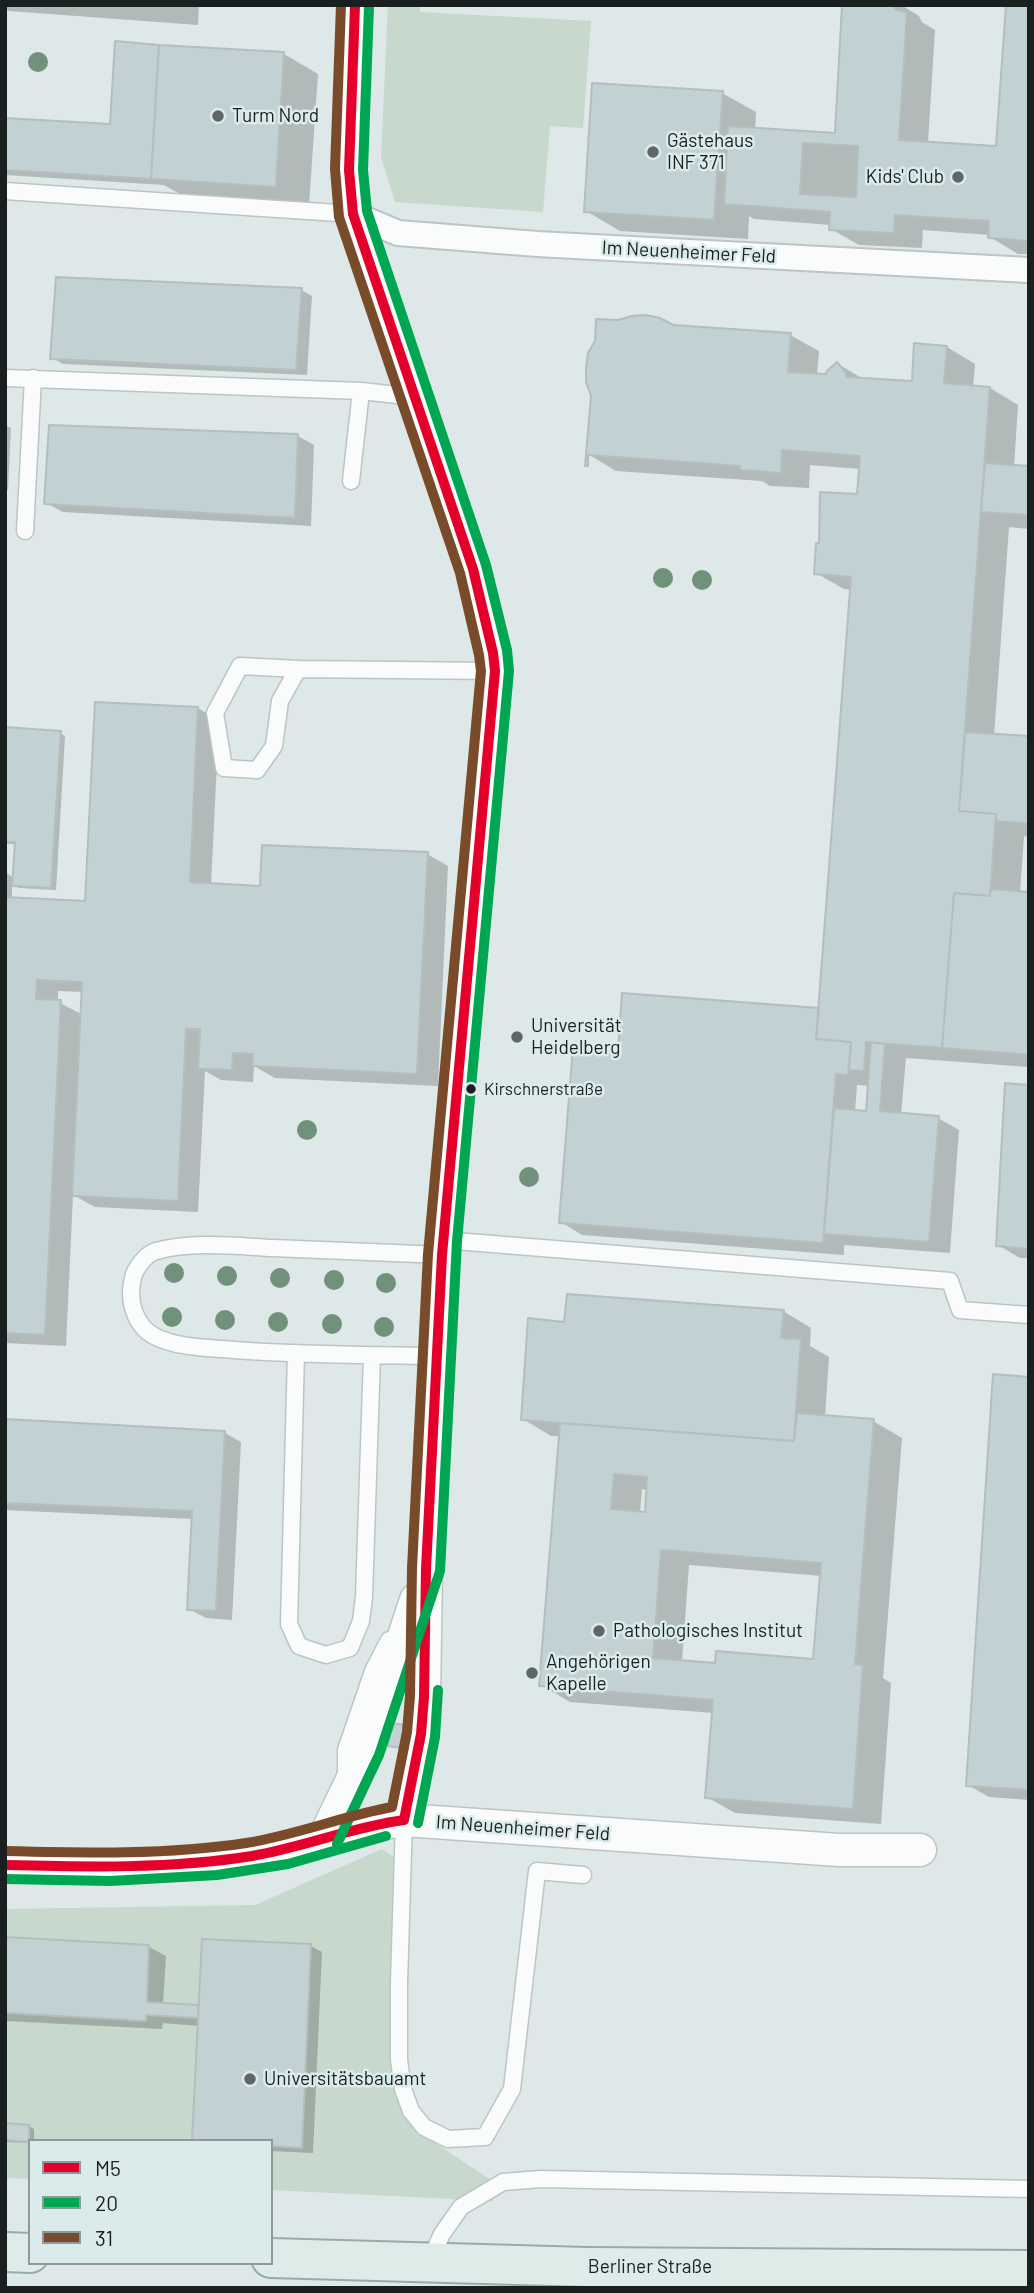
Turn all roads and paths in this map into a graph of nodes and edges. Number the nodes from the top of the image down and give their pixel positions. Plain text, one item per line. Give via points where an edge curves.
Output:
1 (355, 5) edge
2 (5, 191) edge
3 (353, 214) junction
4 (1029, 270) edge
5 (5, 378) edge
6 (33, 378) junction
7 (361, 391) junction
8 (416, 397) junction
9 (351, 481) dead end
10 (25, 531) dead end
11 (298, 669) junction
12 (495, 671) junction
13 (443, 1248) junction
14 (1029, 1315) edge
15 (296, 1353) junction
16 (372, 1355) junction
17 (436, 1356) junction
18 (426, 1569) junction
19 (385, 1695) junction
20 (424, 1702) junction
21 (345, 1792) junction
22 (404, 1820) junction
23 (324, 1838) junction
24 (920, 1850) dead end
25 (5, 1865) edge
26 (583, 1875) dead end
27 (1029, 2189) edge
28 (5, 2252) edge
29 (28, 2253) edge
30 (273, 2259) edge
31 (429, 2262) junction
32 (1029, 2270) edge

1 - 3 street via 349,170
2 - 3 lane
3 - 4 street, Im Neuenheimer Feld via 398,233
3 - 8 street
5 - 6 lane
6 - 7 lane
6 - 10 lane
7 - 8 lane
7 - 9 lane
8 - 12 street via 473,569
11 - 11 lane via 240,666 215,713 224,768 257,770 274,746 280,701
11 - 12 lane
12 - 13 street
13 - 14 lane via 950,1281 960,1310
13 - 15 lane via 177,1247 152,1252 133,1277 132,1310 154,1336 207,1348
13 - 17 street
15 - 16 lane
15 - 16 lane via 289,1624 299,1647 326,1655 350,1648 361,1621
16 - 17 lane
17 - 18 street
18 - 19 street
18 - 20 street
18 - 21 lane via 373,1671 346,1750
19 - 20 lane
19 - 21 street via 366,1751
20 - 22 street
21 - 23 street
22 - 23 street, Im Neuenheimer Feld
22 - 24 street, Im Neuenheimer Feld via 839,1850
22 - 26 lane via 399,1983 402,2089 424,2127 448,2139 485,2137 512,2089 537,1871
23 - 25 street, Im Neuenheimer Feld via 287,1850 162,1866
27 - 31 lane via 541,2179 503,2182 461,2207
28 - 29 main road
30 - 31 main road, Berliner Straße
31 - 32 main road, Berliner Straße

